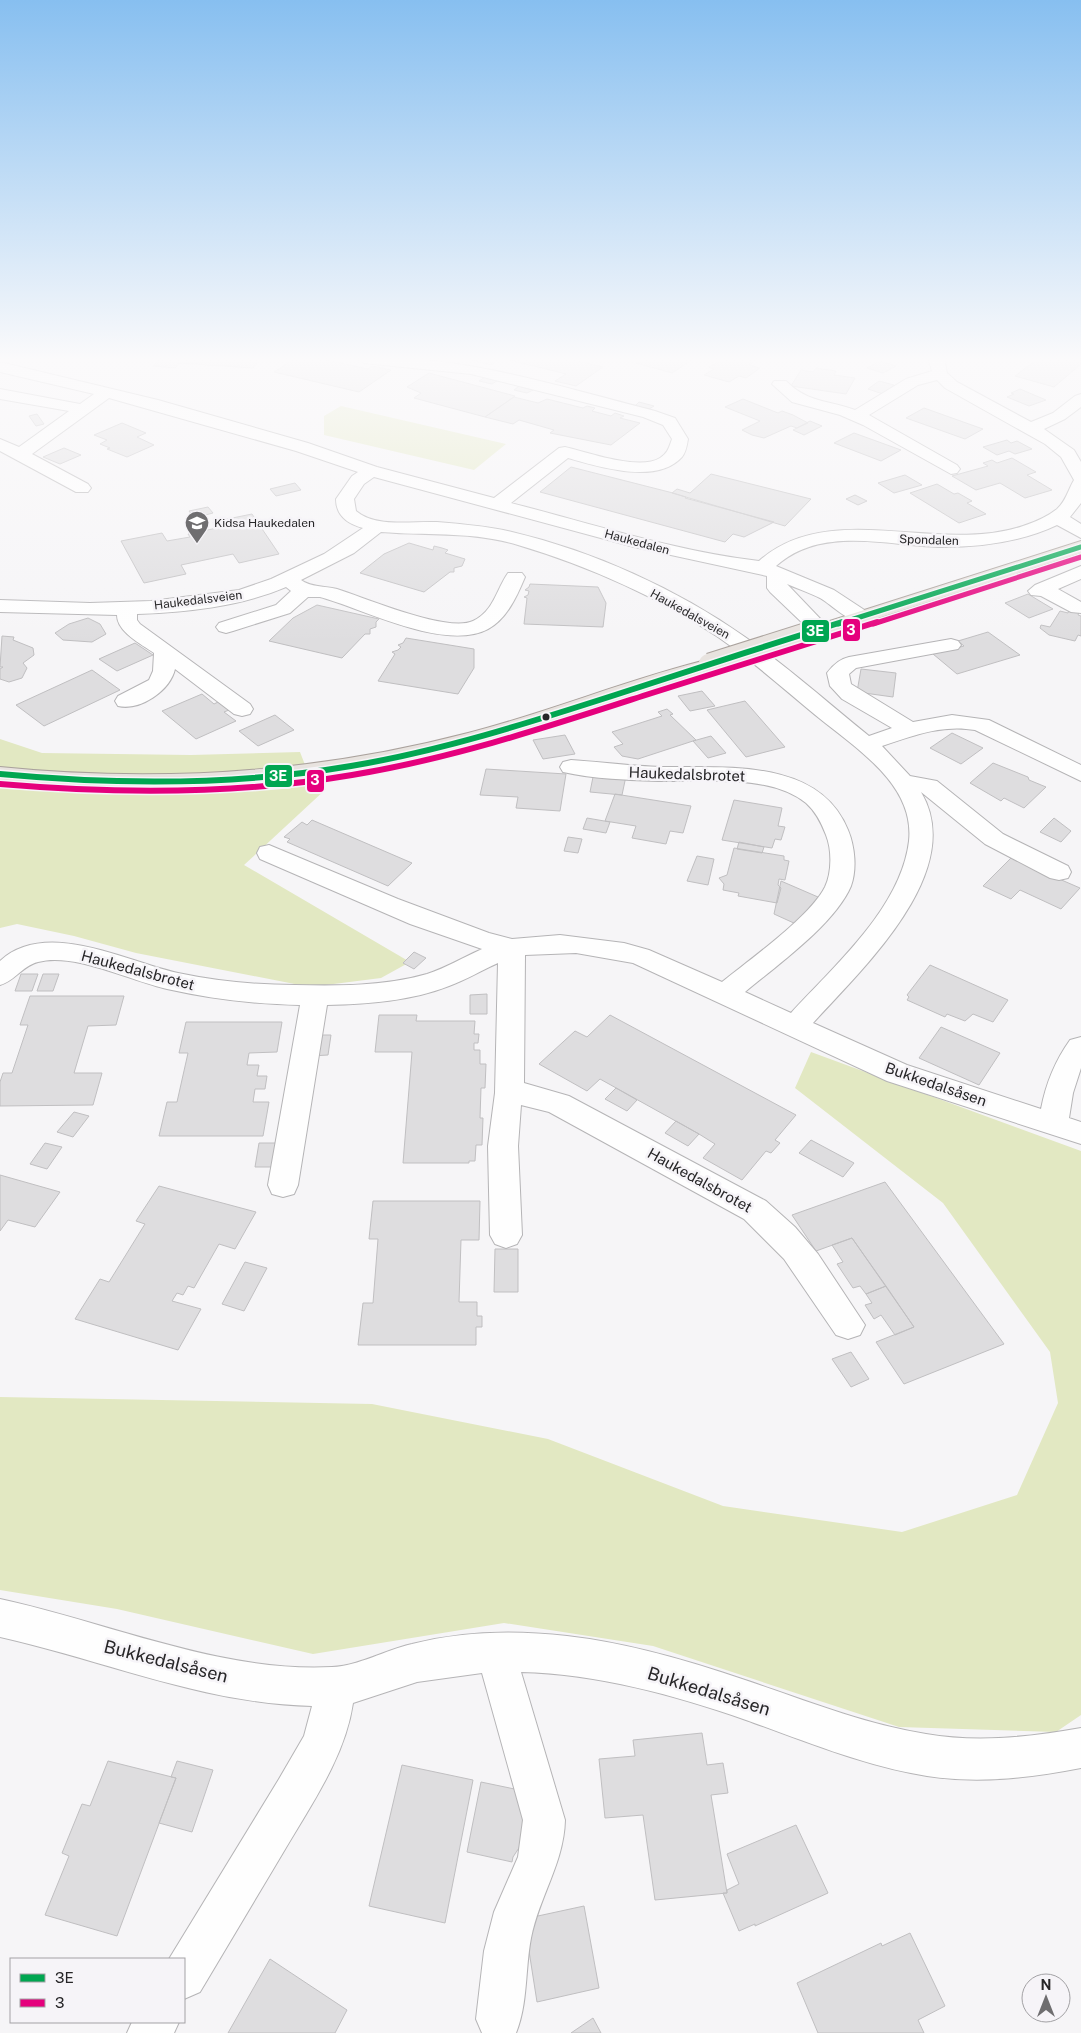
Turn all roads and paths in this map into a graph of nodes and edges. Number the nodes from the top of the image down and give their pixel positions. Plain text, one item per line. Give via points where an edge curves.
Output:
1 (16, 453) edge
2 (23, 453) edge
3 (315, 453) edge
4 (564, 453) edge
5 (568, 453) edge
6 (677, 453) edge
7 (922, 453) edge
8 (1067, 453) edge
9 (20, 455) junction
10 (951, 469) dead end
11 (371, 471) junction
12 (1081, 477) edge
13 (1081, 483) edge
14 (82, 488) dead end
15 (498, 504) junction
16 (377, 525) junction
17 (1072, 526) edge
18 (1081, 547) edge
19 (770, 570) junction
20 (1081, 572) edge
21 (515, 577) dead end
22 (296, 584) junction
23 (0, 606) edge
24 (127, 607) junction
25 (1078, 608) dead end
26 (862, 617) junction
27 (226, 627) dead end
28 (821, 630) junction
29 (951, 645) dead end
30 (164, 651) junction
31 (126, 701) dead end
32 (242, 709) dead end
33 (910, 730) junction
34 (864, 744) junction
35 (571, 767) dead end
36 (0, 774) edge
37 (1081, 774) edge
38 (902, 782) junction
39 (269, 853) dead end
40 (1059, 872) dead end
41 (512, 948) junction
42 (0, 976) edge
43 (315, 995) junction
44 (724, 995) junction
45 (794, 1026) junction
46 (1080, 1047) edge
47 (509, 1093) junction
48 (1053, 1124) junction
49 (1081, 1133) edge
50 (283, 1185) dead end
51 (506, 1235) dead end
52 (848, 1325) dead end
53 (0, 1618) edge
54 (496, 1654) junction
55 (334, 1687) junction
56 (1081, 1748) edge
57 (185, 1974) edge
58 (499, 2019) dead end

1 - 9 street
2 - 9 street
3 - 11 street, Haukedalen
4 - 15 street
5 - 6 street via 620,466 644,467 666,462
7 - 10 street
8 - 12 street
9 - 14 street
11 - 15 street, Haukedalen
11 - 16 street, Haukedalsveien via 349,491 344,505 352,517
13 - 17 street, Spondalen via 1068,510
15 - 19 street, Haukedalen via 688,555
16 - 22 street, Haukedalsveien via 369,535
16 - 34 street, Haukedalsveien via 498,534 550,549 601,569 669,601 732,637
17 - 19 street, Spondalen via 975,541 844,535 818,537 780,551
18 - 26 main road
19 - 26 street, Haukedalen via 827,594
19 - 28 street via 777,588
20 - 25 street via 1040,590
21 - 22 street via 508,596 491,619 467,630 437,627
22 - 24 street, Haukedalsveien via 240,596
22 - 27 street via 283,609
23 - 24 street, Haukedalsveien
24 - 30 street via 127,621
26 - 28 main road
28 - 36 main road, bridge via 459,742 342,766 182,782 78,781
29 - 33 street via 849,663 838,673 841,686 850,694
30 - 31 street via 166,664 161,681
30 - 32 street
33 - 34 street
33 - 37 street via 950,721 966,721 981,725
34 - 38 street
35 - 44 street, Haukedalsbrotet via 646,773 749,775 794,788 827,811 838,829 841,849 842,870 836,891 809,922
38 - 40 street via 928,786 994,839
38 - 45 street via 914,801 920,821 921,842 902,897 879,929
39 - 41 street via 423,920
41 - 43 street, Haukedalsbrotet via 430,982 395,989
41 - 44 street, Haukedalsbrotet via 577,944 610,948 640,956
41 - 47 street
42 - 43 street, Haukedalsbrotet via 20,958 40,952 62,951 90,956 153,977 203,987
43 - 50 street
44 - 45 street, Haukedalsbrotet
45 - 48 street, Bukkedalsåsen via 897,1073
46 - 48 street via 1067,1063 1060,1080
47 - 51 street via 503,1140
47 - 52 street, Haukedalsbrotet via 530,1094 558,1104 755,1210 780,1230 804,1258
48 - 49 street, Bukkedalsåsen
53 - 55 street, Bukkedalsåsen via 191,1670 263,1684
54 - 55 street, Bukkedalsåsen via 416,1662
54 - 56 street, Bukkedalsåsen via 567,1656 639,1669 718,1691 834,1732 926,1755 988,1759 1042,1756
54 - 58 street via 544,1820 544,1841 538,1864 516,1912 508,1940
55 - 57 street via 330,1719 320,1747

